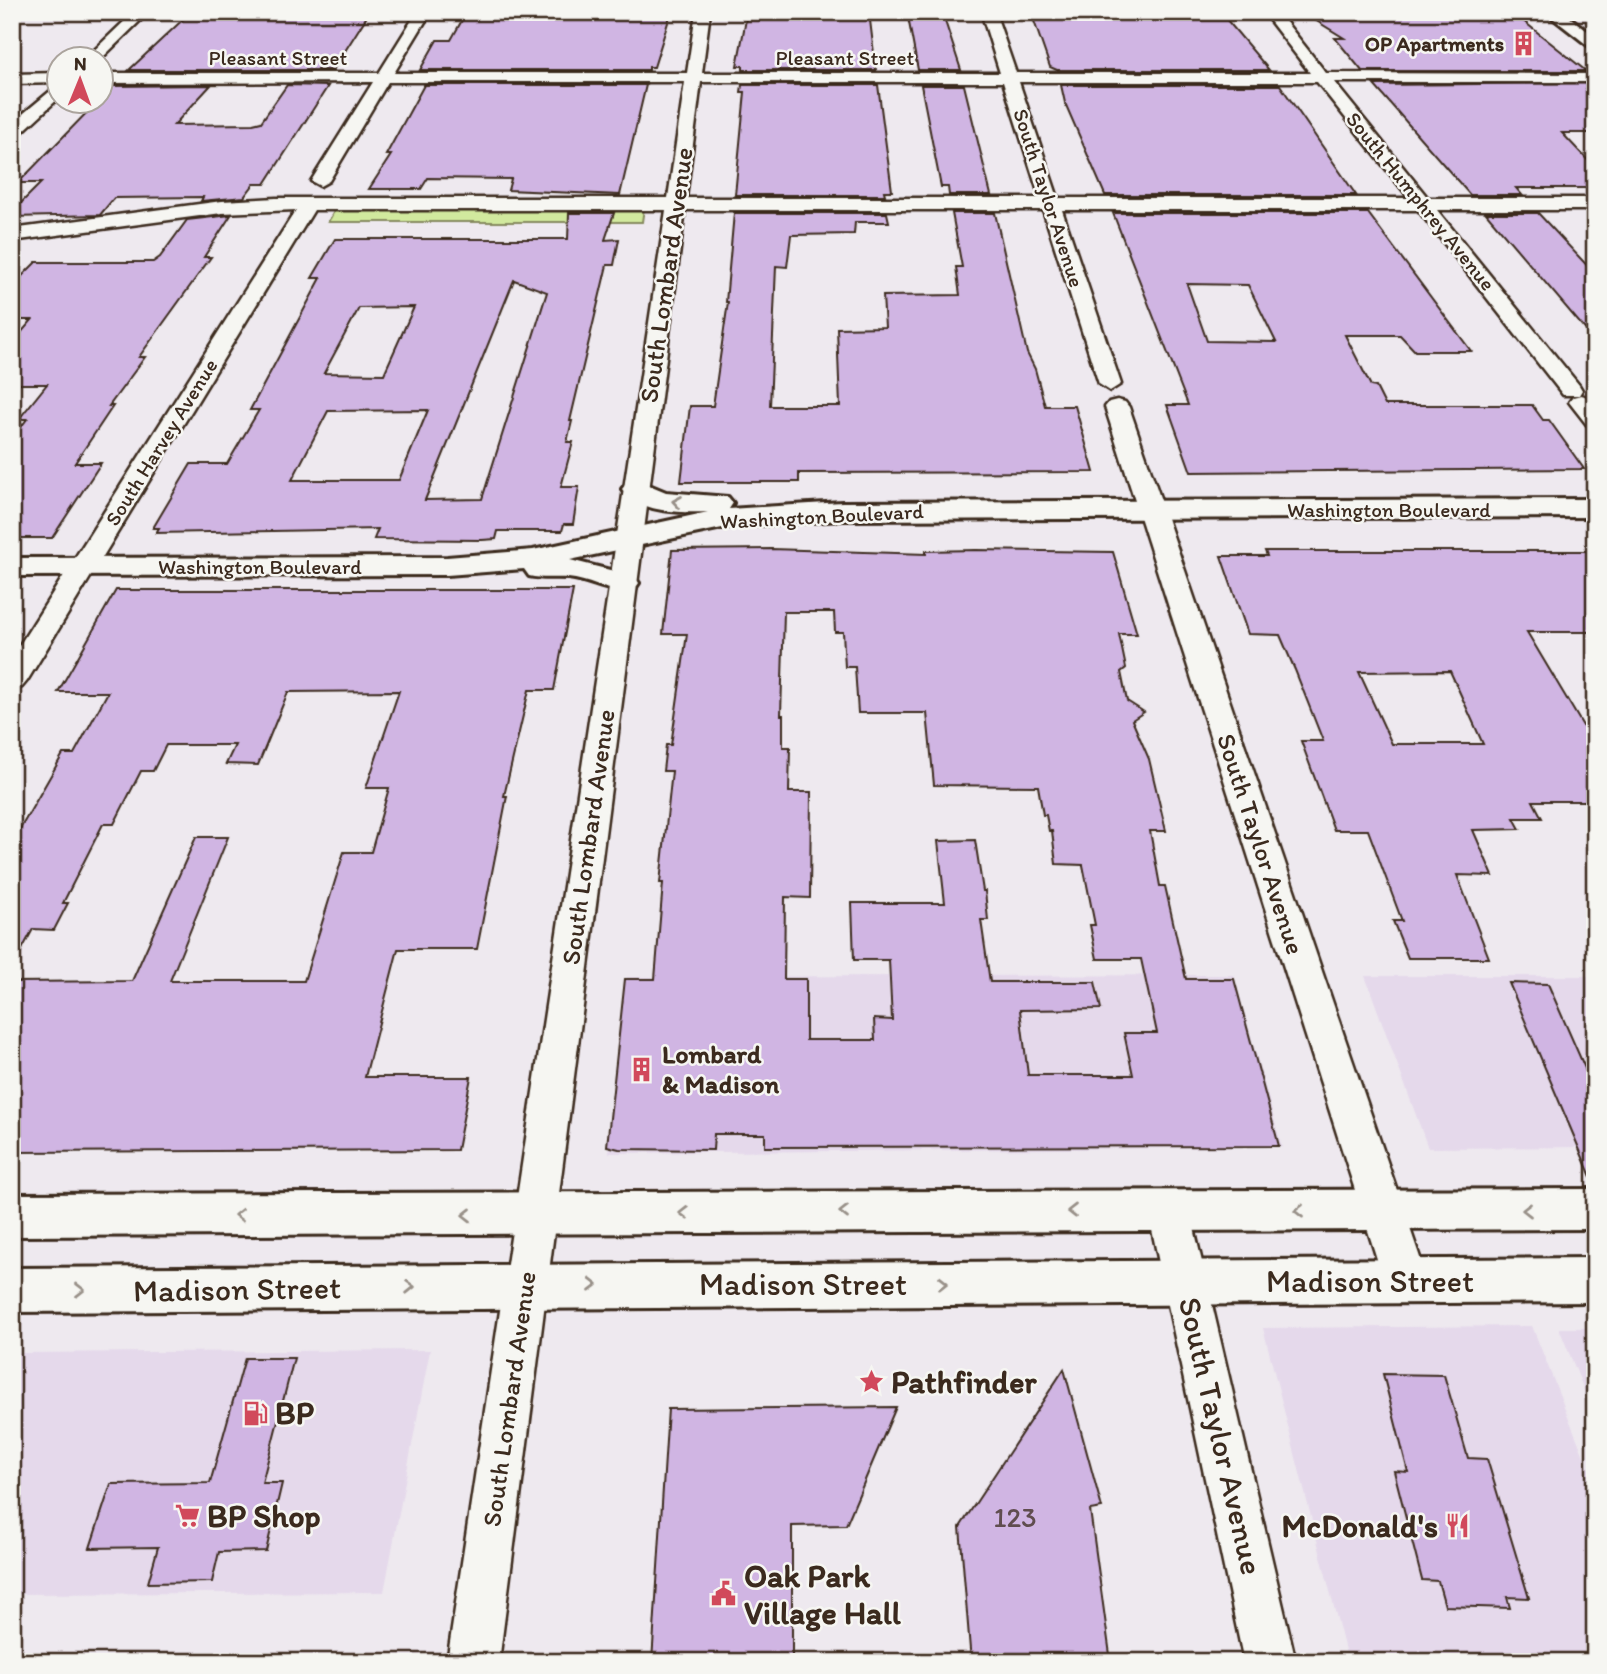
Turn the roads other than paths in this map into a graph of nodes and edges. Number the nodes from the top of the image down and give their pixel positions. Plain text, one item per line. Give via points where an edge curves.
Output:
1 (142, 12) edge
2 (424, 12) edge
3 (703, 12) edge
4 (988, 12) edge
5 (1270, 12) edge
6 (1553, 12) edge
7 (106, 46) edge
8 (1595, 46) edge
9 (1322, 77) junction
10 (1589, 77) dead end
11 (46, 78) edge
12 (116, 78) edge
13 (694, 78) junction
14 (1010, 78) junction
15 (12, 79) edge
16 (383, 79) junction
17 (46, 101) edge
18 (12, 132) edge
19 (320, 181) dead end
20 (309, 203) junction
21 (676, 204) junction
22 (1051, 204) junction
23 (1423, 204) junction
24 (1595, 204) edge
25 (12, 235) edge
26 (1582, 404) edge
27 (636, 489) junction
28 (1595, 509) edge
29 (1151, 510) junction
30 (842, 511) junction
31 (629, 537) junction
32 (12, 566) edge
33 (83, 566) junction
34 (447, 566) junction
35 (623, 583) junction
36 (12, 681) edge
37 (1595, 1209) edge
38 (1382, 1210) junction
39 (1169, 1211) junction
40 (535, 1214) junction
41 (12, 1215) edge
42 (1595, 1280) edge
43 (1406, 1282) junction
44 (1186, 1283) junction
45 (525, 1285) junction
46 (12, 1290) edge
47 (473, 1662) edge
48 (1270, 1662) edge

1 - 7 street
2 - 16 street
3 - 13 street, South Lombard Avenue
4 - 14 street, South Taylor Avenue
5 - 9 street, South Humphrey Avenue
6 - 8 street
9 - 10 street, Pleasant Street
9 - 14 street, Pleasant Street
9 - 23 street, South Humphrey Avenue
11 - 15 street
12 - 16 street, Pleasant Street
13 - 14 street, Pleasant Street
13 - 16 street, Pleasant Street
13 - 21 street, South Lombard Avenue
14 - 22 street, South Taylor Avenue
16 - 19 street
17 - 18 street
20 - 21 street
20 - 25 street via 222,207
20 - 33 street, South Harvey Avenue
21 - 22 street
21 - 27 street, South Lombard Avenue
22 - 23 street
22 - 29 street, South Taylor Avenue
23 - 24 street
23 - 26 street, South Humphrey Avenue
30 -> 27 street via 768,502 690,504 648,497
27 - 31 street, South Lombard Avenue
28 - 29 street, Washington Boulevard
29 - 30 street, Washington Boulevard
29 - 38 street, South Taylor Avenue
30 - 31 street, Washington Boulevard via 727,518
31 - 34 street, Washington Boulevard via 533,559
31 - 35 street, South Lombard Avenue
32 - 33 street, Washington Boulevard
33 - 34 street, Washington Boulevard
33 - 36 street, South Harvey Avenue
34 - 35 street via 571,569
35 - 40 street, South Lombard Avenue
37 -> 38 street
38 -> 39 street
38 - 43 street, South Taylor Avenue
39 -> 40 street
39 - 44 street, South Taylor Avenue
40 -> 41 street
40 - 45 street, South Lombard Avenue
42 - 43 street, Madison Street
43 - 44 street, Madison Street
45 -> 44 street, Madison Street
44 - 48 street, South Taylor Avenue
46 -> 45 street, Madison Street
45 - 47 street, South Lombard Avenue

